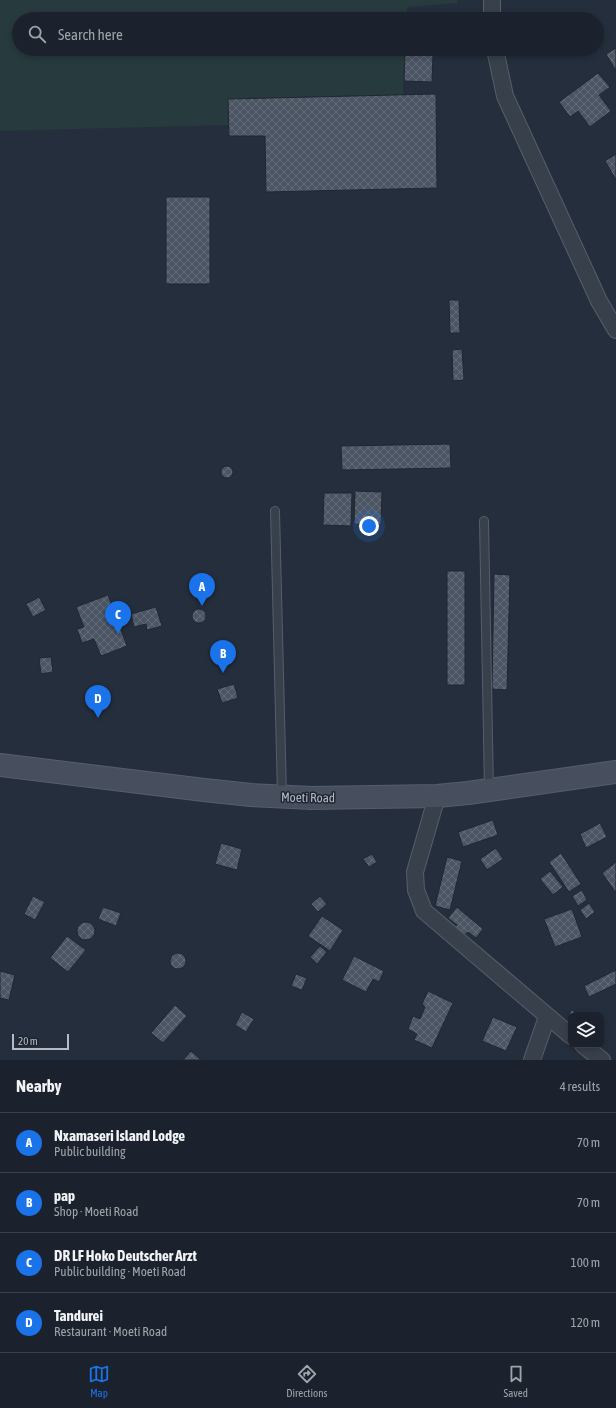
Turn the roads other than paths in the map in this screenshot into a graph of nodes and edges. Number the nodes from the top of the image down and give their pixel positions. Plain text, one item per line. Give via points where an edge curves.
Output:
1 (492, 0) edge
2 (492, 12) edge
3 (496, 56) edge
4 (616, 330) edge
5 (275, 511) dead end
6 (484, 522) dead end
7 (0, 765) edge
8 (616, 772) edge
9 (489, 791) junction
10 (437, 796) junction
11 (282, 797) junction
12 (547, 1016) junction
13 (568, 1034) edge
14 (587, 1048) edge
15 (532, 1060) edge
16 (602, 1060) edge

1 - 2 street
3 - 4 street via 505,96 596,295
5 - 11 lane
6 - 9 lane
7 - 11 street, Moeti Road
8 - 9 street, Moeti Road
9 - 10 street, Moeti Road
10 - 11 street, Moeti Road
10 - 12 street via 415,872 416,890 424,911
12 - 13 street
12 - 15 street
14 - 16 street

